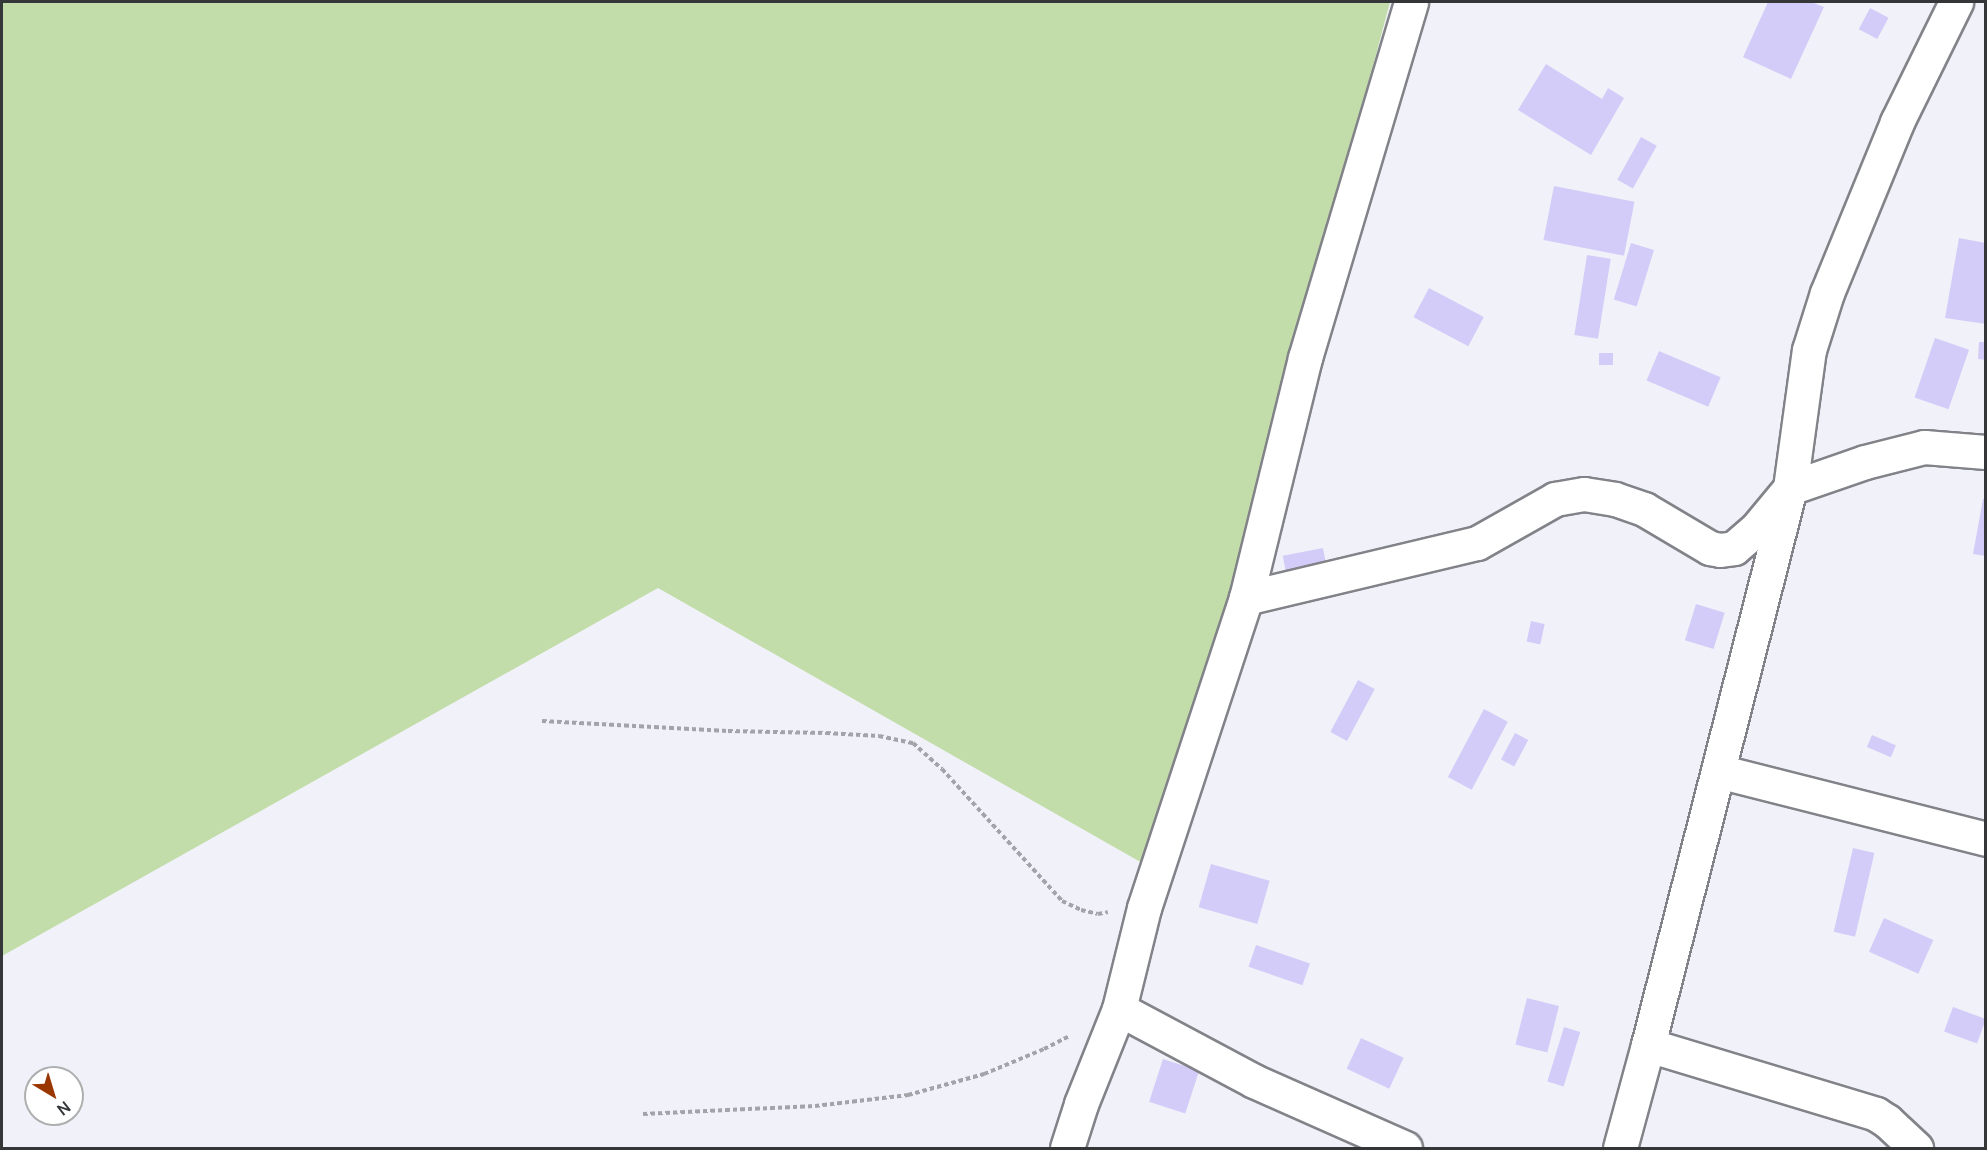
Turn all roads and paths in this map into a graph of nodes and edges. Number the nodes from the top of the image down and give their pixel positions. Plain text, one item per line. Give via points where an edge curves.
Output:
1 (1411, 2) edge
2 (1956, 2) edge
3 (1986, 452) edge
4 (1790, 488) junction
5 (1246, 598) junction
6 (542, 721) dead end
7 (1718, 771) junction
8 (1986, 839) edge
9 (1144, 908) junction
10 (1119, 1009) junction
11 (1072, 1034) dead end
12 (1648, 1045) junction
13 (644, 1114) dead end
14 (1067, 1149) edge
15 (1405, 1149) edge
16 (1620, 1149) edge
17 (1916, 1149) edge

1 - 5 street via 1305,358
2 - 4 street via 1897,122 1827,293 1809,350
3 - 4 street via 1924,447
4 - 5 street via 1756,529 1734,548 1710,548 1644,510 1616,499 1584,494 1554,499 1477,543
4 - 7 street
5 - 9 street
6 - 9 path via 836,733 913,743 942,769 1062,901 1098,914
7 - 8 street
7 - 12 street
9 - 10 street
10 - 14 street
10 - 15 street via 1254,1081
11 - 13 path via 984,1074 908,1095 815,1106
12 - 16 street
12 - 17 street via 1876,1114

